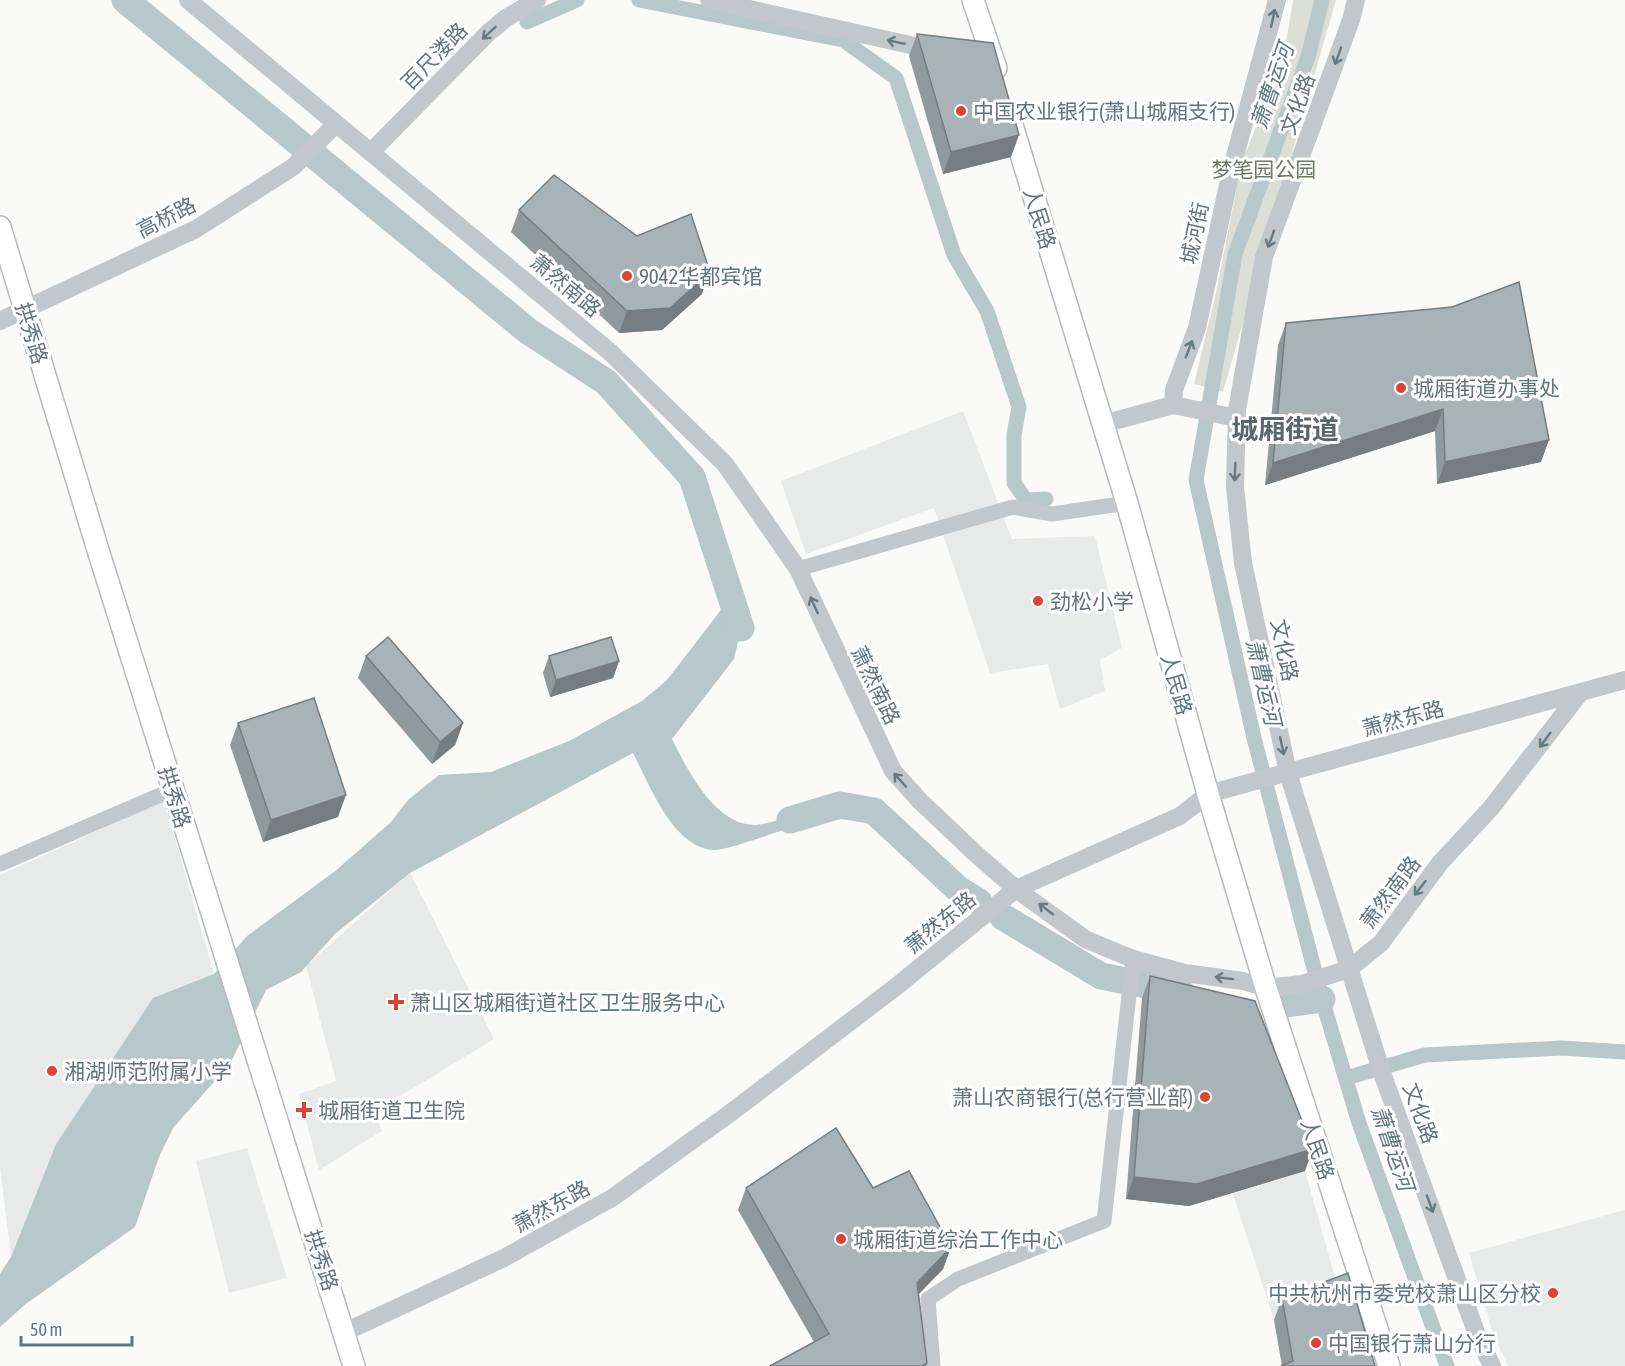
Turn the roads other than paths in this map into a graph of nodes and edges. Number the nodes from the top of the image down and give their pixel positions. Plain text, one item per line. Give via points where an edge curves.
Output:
1 (188, 0) edge
2 (709, 0) edge
3 (973, 0) edge
4 (1276, 0) edge
5 (1356, 0) edge
6 (531, 1) edge
7 (994, 63) junction
8 (335, 125) junction
9 (371, 152) junction
10 (0, 227) edge
11 (25, 309) junction
12 (0, 321) edge
13 (1173, 405) junction
14 (1236, 418) junction
15 (1103, 424) junction
16 (1127, 503) junction
17 (798, 569) junction
18 (1625, 680) edge
19 (1580, 693) junction
20 (1284, 774) junction
21 (172, 790) junction
22 (1208, 794) junction
23 (0, 864) edge
24 (1016, 889) junction
25 (1133, 960) junction
26 (1344, 971) junction
27 (1266, 988) junction
28 (345, 1332) junction
29 (354, 1366) edge
30 (933, 1366) edge
31 (1389, 1366) edge
32 (1492, 1366) edge

1 - 8 street, 萧然南路
7 -> 2 street
3 - 7 main road, 人民路
13 -> 4 street, 城河街 via 1174,390 1197,328 1231,171
5 -> 14 street, 文化路 via 1264,257
6 -> 9 street, 百尺溇路 via 488,33
7 - 15 main road, 人民路
8 - 9 street, 萧然南路
8 - 11 street, 高桥路 via 293,167 196,229
9 - 17 street, 萧然南路 via 610,352 725,464
10 - 11 main road, 拱秀路
11 - 12 street, 高桥路
11 - 21 main road, 拱秀路
13 - 14 street
13 - 15 street
14 -> 20 street, 文化路 via 1235,487 1243,564
15 - 16 main road, 人民路
16 - 17 street via 1052,514 1012,507
16 - 22 main road, 人民路
24 -> 17 street, 萧然南路 via 893,771
18 - 19 street, 萧然东路
19 - 20 street, 萧然东路
19 -> 26 street, 萧然南路 via 1491,808 1440,863 1381,943
20 - 22 street, 萧然东路
20 - 26 street, 文化路
21 - 23 street
21 - 28 main road, 拱秀路
22 - 24 street, 萧然东路 via 1180,816
22 - 27 main road, 人民路
25 -> 24 street, 萧然南路 via 1085,939
24 - 28 street, 萧然东路 via 888,993 612,1198 504,1258
27 -> 25 street, 萧然南路
25 - 30 street via 1104,1221 958,1279 928,1299
26 - 27 street, 萧然南路 via 1302,984
26 -> 32 street, 文化路 via 1476,1332
27 - 31 main road, 人民路
28 - 29 main road, 拱秀路

